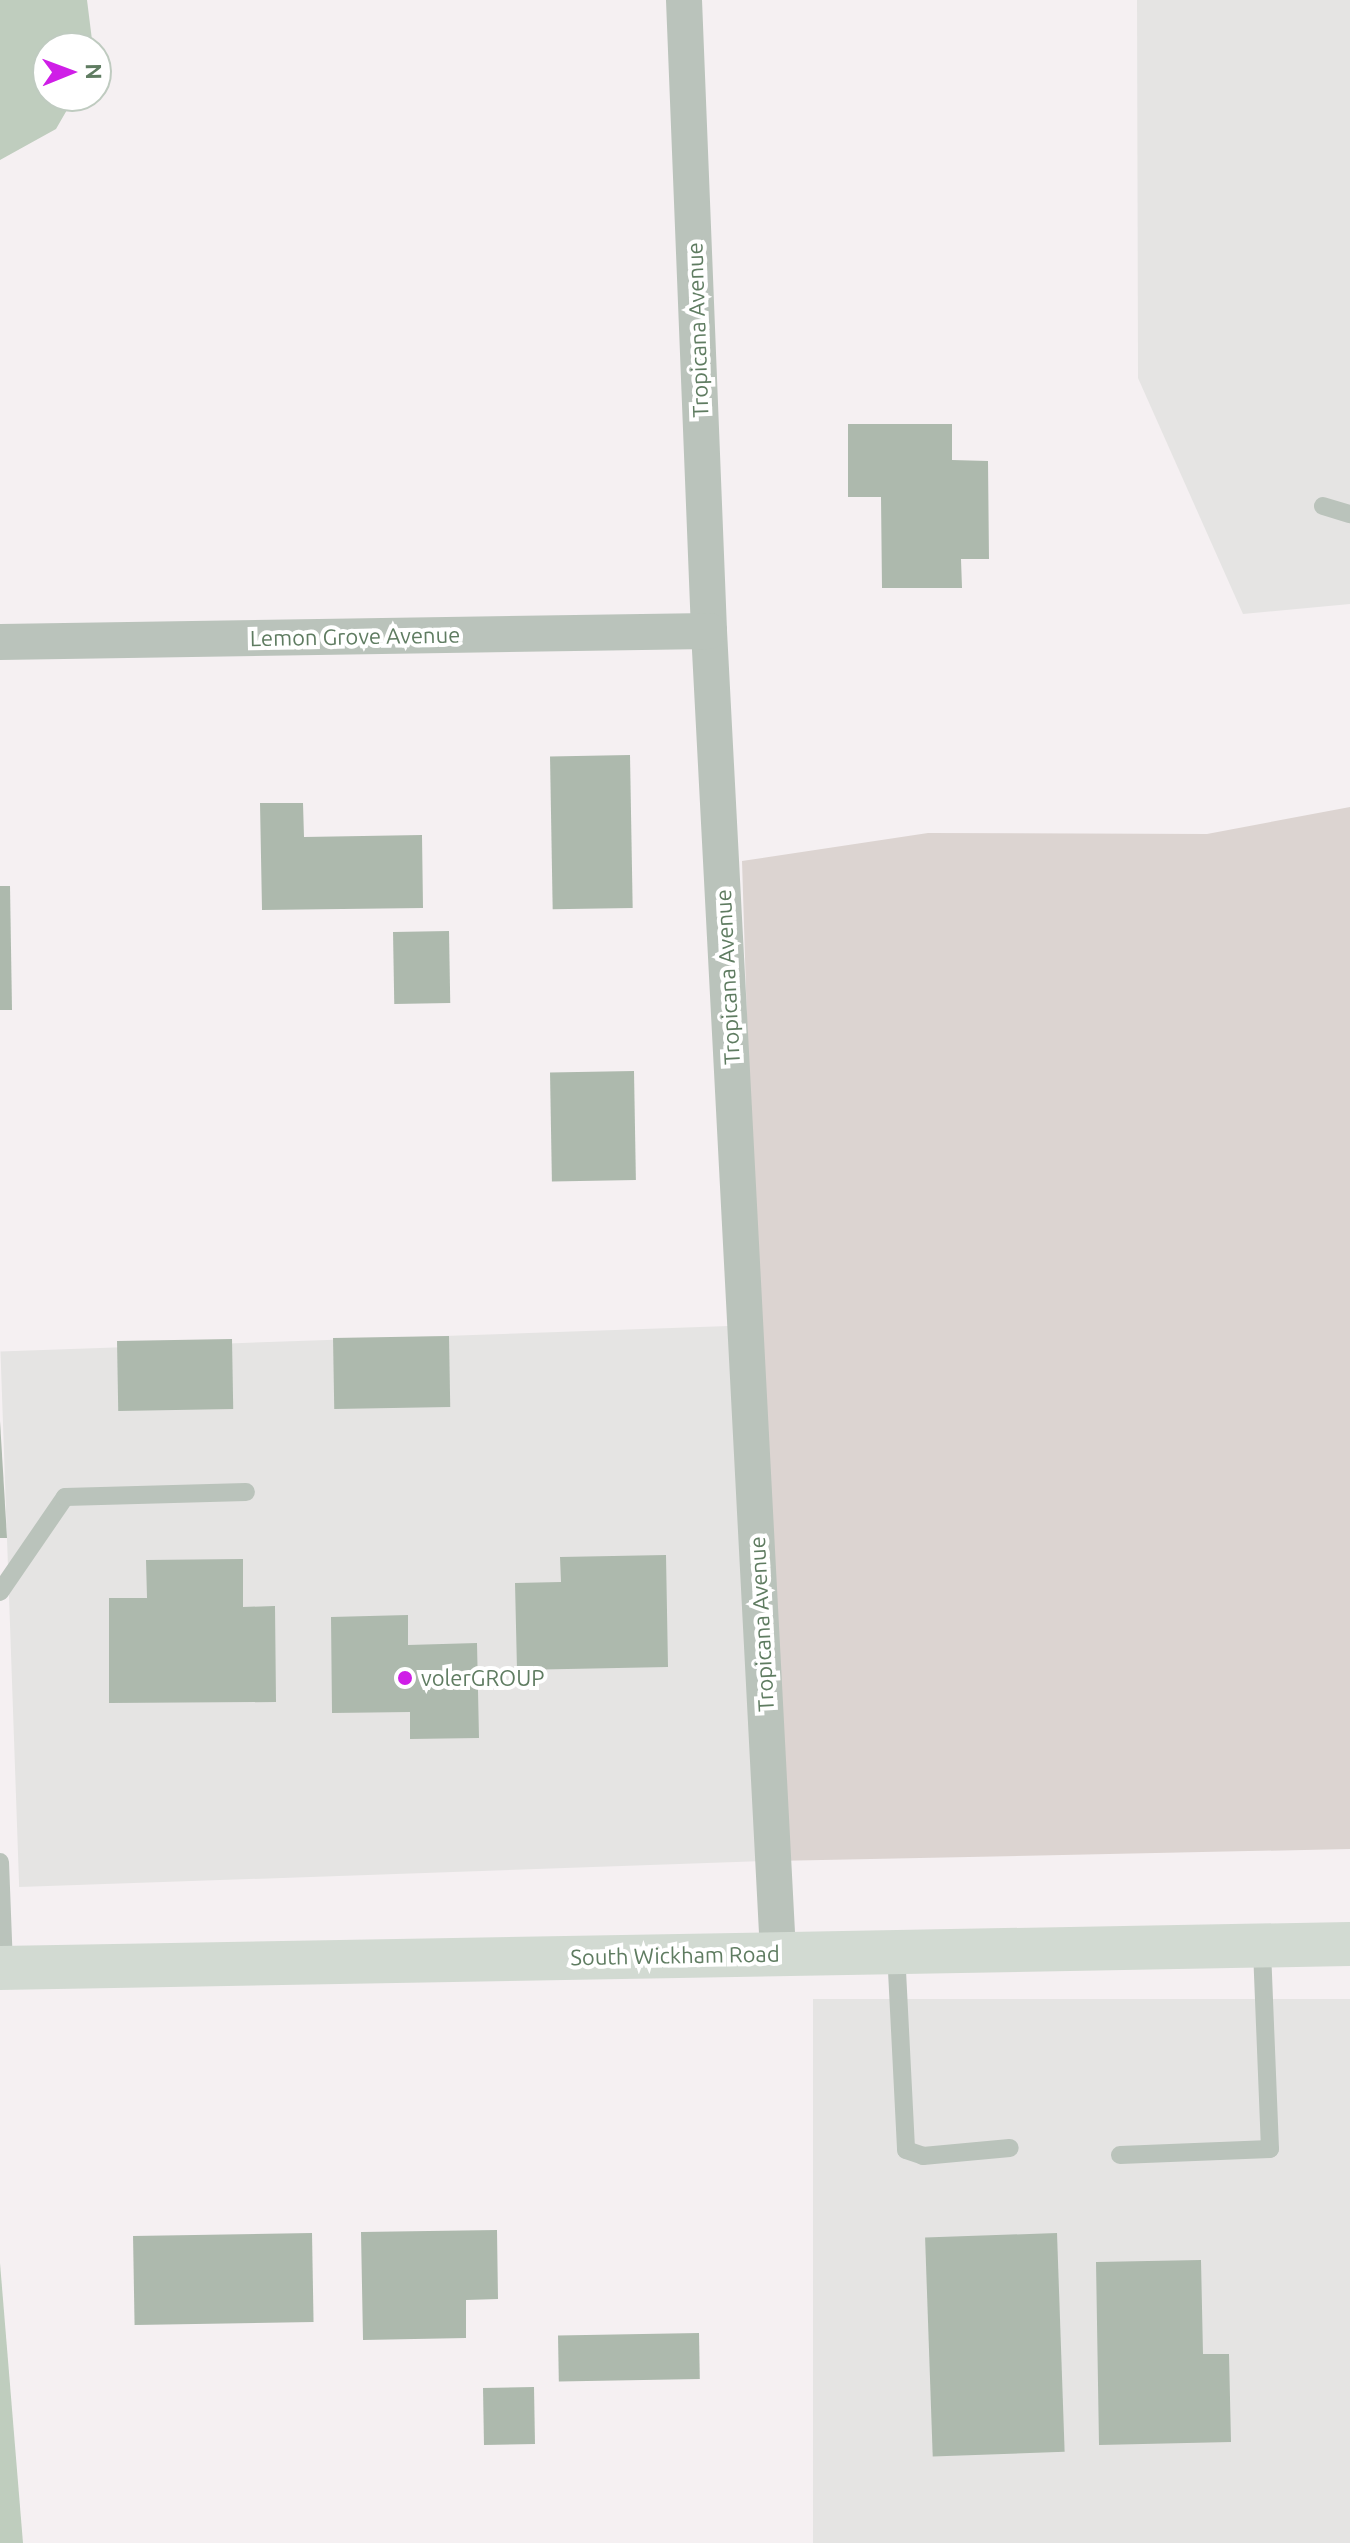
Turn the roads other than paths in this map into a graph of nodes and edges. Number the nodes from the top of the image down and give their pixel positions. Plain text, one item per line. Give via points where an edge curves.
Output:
1 (684, 0) edge
2 (1323, 506) dead end
3 (1350, 514) edge
4 (709, 631) junction
5 (0, 642) edge
6 (246, 1492) dead end
7 (0, 1592) edge
8 (0, 1862) edge
9 (1350, 1944) edge
10 (1262, 1946) junction
11 (896, 1951) junction
12 (778, 1953) junction
13 (2, 1968) edge
14 (1010, 2148) dead end
15 (1120, 2155) dead end

1 - 4 street, Tropicana Avenue
2 - 3 lane
4 - 5 street, Lemon Grove Avenue
4 - 12 street, Tropicana Avenue
6 - 7 lane via 65,1497
8 - 13 lane
9 - 10 main road, South Wickham Road
10 - 11 main road, South Wickham Road
10 - 15 lane via 1270,2149
11 - 12 main road, South Wickham Road
11 - 14 lane via 906,2150 923,2156
12 - 13 main road, South Wickham Road

